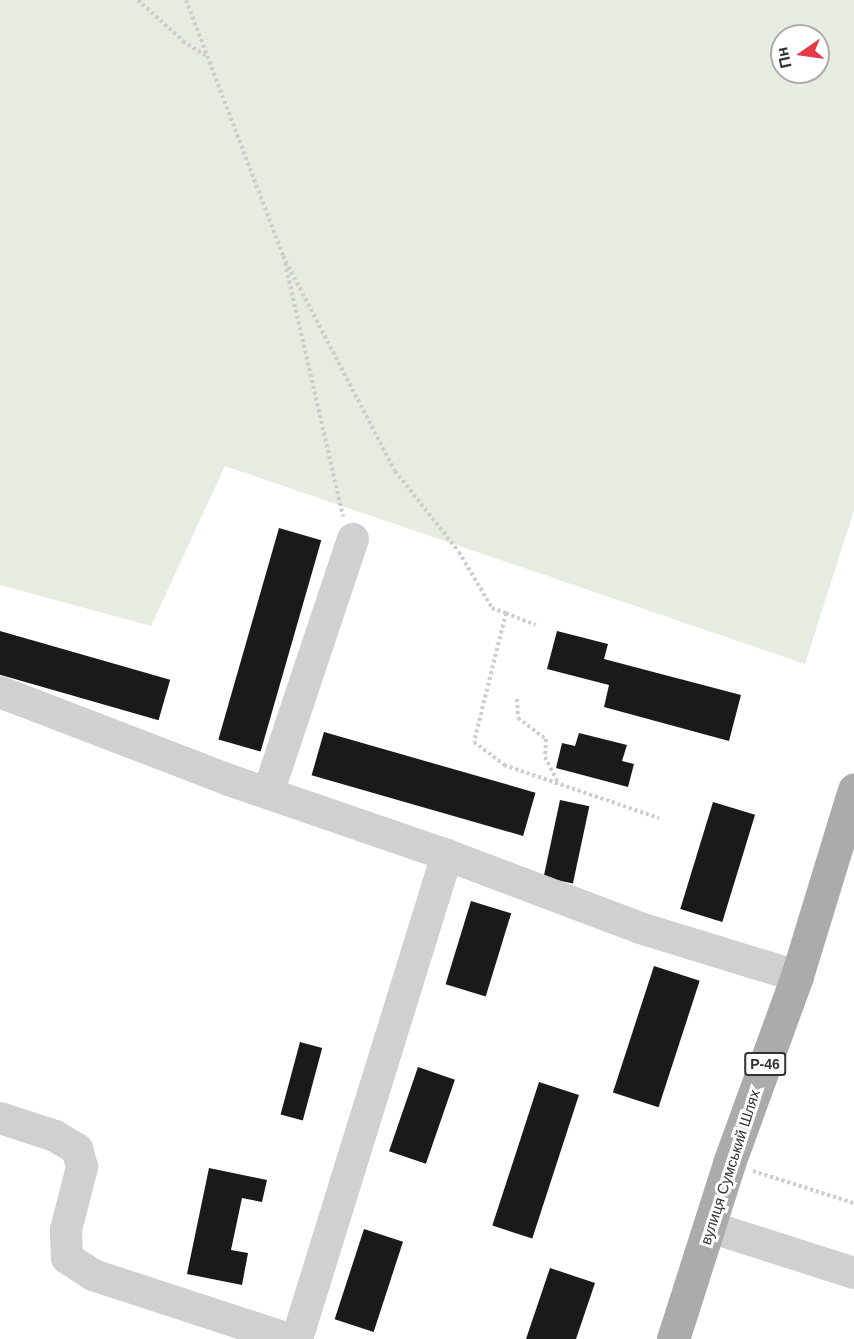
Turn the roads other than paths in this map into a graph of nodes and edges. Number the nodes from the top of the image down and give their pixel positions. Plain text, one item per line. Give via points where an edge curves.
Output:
1 (353, 539) road end
2 (0, 692) edge
3 (854, 789) edge
4 (268, 793) junction
5 (447, 855) junction
6 (797, 976) junction
7 (0, 1118) edge
8 (710, 1227) junction
9 (854, 1273) edge
10 (289, 1339) edge
11 (297, 1339) edge
12 (673, 1339) edge

1 - 4 street
2 - 4 street
3 - 6 main road, вулиця Сумський Шлях / Р-46
4 - 5 street
5 - 6 street via 640,928
5 - 11 street
6 - 8 main road, вулиця Сумський Шлях / Р-46 via 729,1163
7 - 10 street via 55,1136 77,1149 82,1167 66,1230 67,1258 93,1275
8 - 9 street
8 - 12 main road, вулиця Сумський Шлях / Р-46

